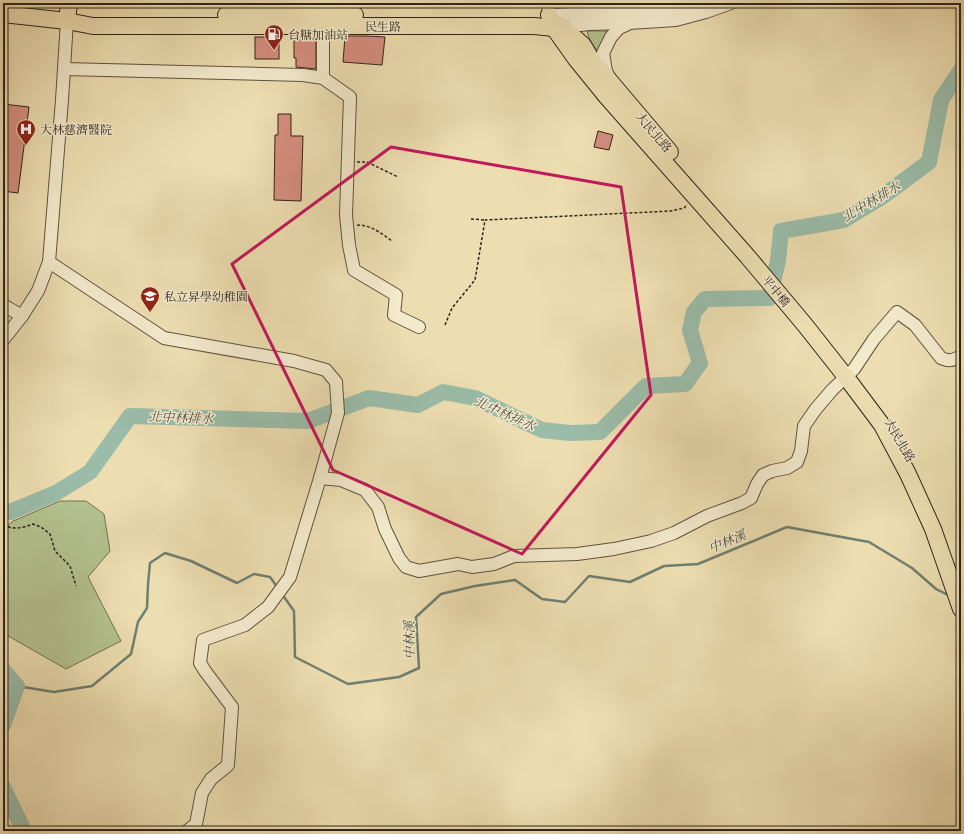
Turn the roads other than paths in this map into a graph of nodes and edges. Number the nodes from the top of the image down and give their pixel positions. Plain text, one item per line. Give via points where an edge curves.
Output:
1 (69, 3) edge
2 (695, 3) edge
3 (731, 3) edge
4 (3, 14) edge
5 (555, 18) edge
6 (67, 21) junction
7 (629, 23) junction
8 (323, 26) junction
9 (64, 68) junction
10 (323, 78) junction
11 (612, 84) junction
12 (752, 254) junction
13 (49, 262) junction
14 (3, 306) edge
15 (22, 316) junction
16 (809, 322) joint
17 (420, 327) dead end
18 (3, 340) edge
19 (961, 356) edge
20 (850, 373) junction
21 (320, 478) junction
22 (957, 580) edge
23 (961, 609) edge
24 (187, 831) edge

1 - 6 main road
2 - 5 street, 民生路 via 666,10
3 - 7 street via 676,20
4 - 6 main road, 民生路
5 - 6 main road, 民生路 via 138,15 94,16
5 - 7 street via 589,24
5 - 8 main road, 民生路 via 534,26
5 - 11 main road, 大民北路 via 583,45
5 - 12 main road, 大民北路 via 576,59 602,91 696,199
6 - 8 main road, 民生路 via 93,26
6 - 9 street
7 - 11 street via 618,28 610,37 603,52 606,71
8 - 10 street
9 - 10 street via 303,75
9 - 13 street
10 - 17 street via 350,97 346,215 354,270 396,295 394,315
11 - 12 main road, 大民北路 via 753,251
12 - 16 main road, 平中橋
13 - 15 street via 38,291
13 - 21 street via 164,338 294,361 326,370 336,382 338,413
14 - 15 street
15 - 18 street
16 - 20 main road, 大民北路
19 - 20 street via 953,360 941,358 916,325 897,312
20 - 21 street via 832,390 804,426 802,451 797,462 764,475 751,498 674,533 614,549 578,554 514,556 494,564 472,567 458,564 419,571 406,566 399,558 378,507 365,490 341,480
20 - 22 main road, 大民北路 via 891,423 917,470 942,524
21 - 24 street via 290,578 268,607 245,626 203,640 200,663 232,707 228,765 212,779 202,793 196,824
22 - 23 main road, 大民北路

